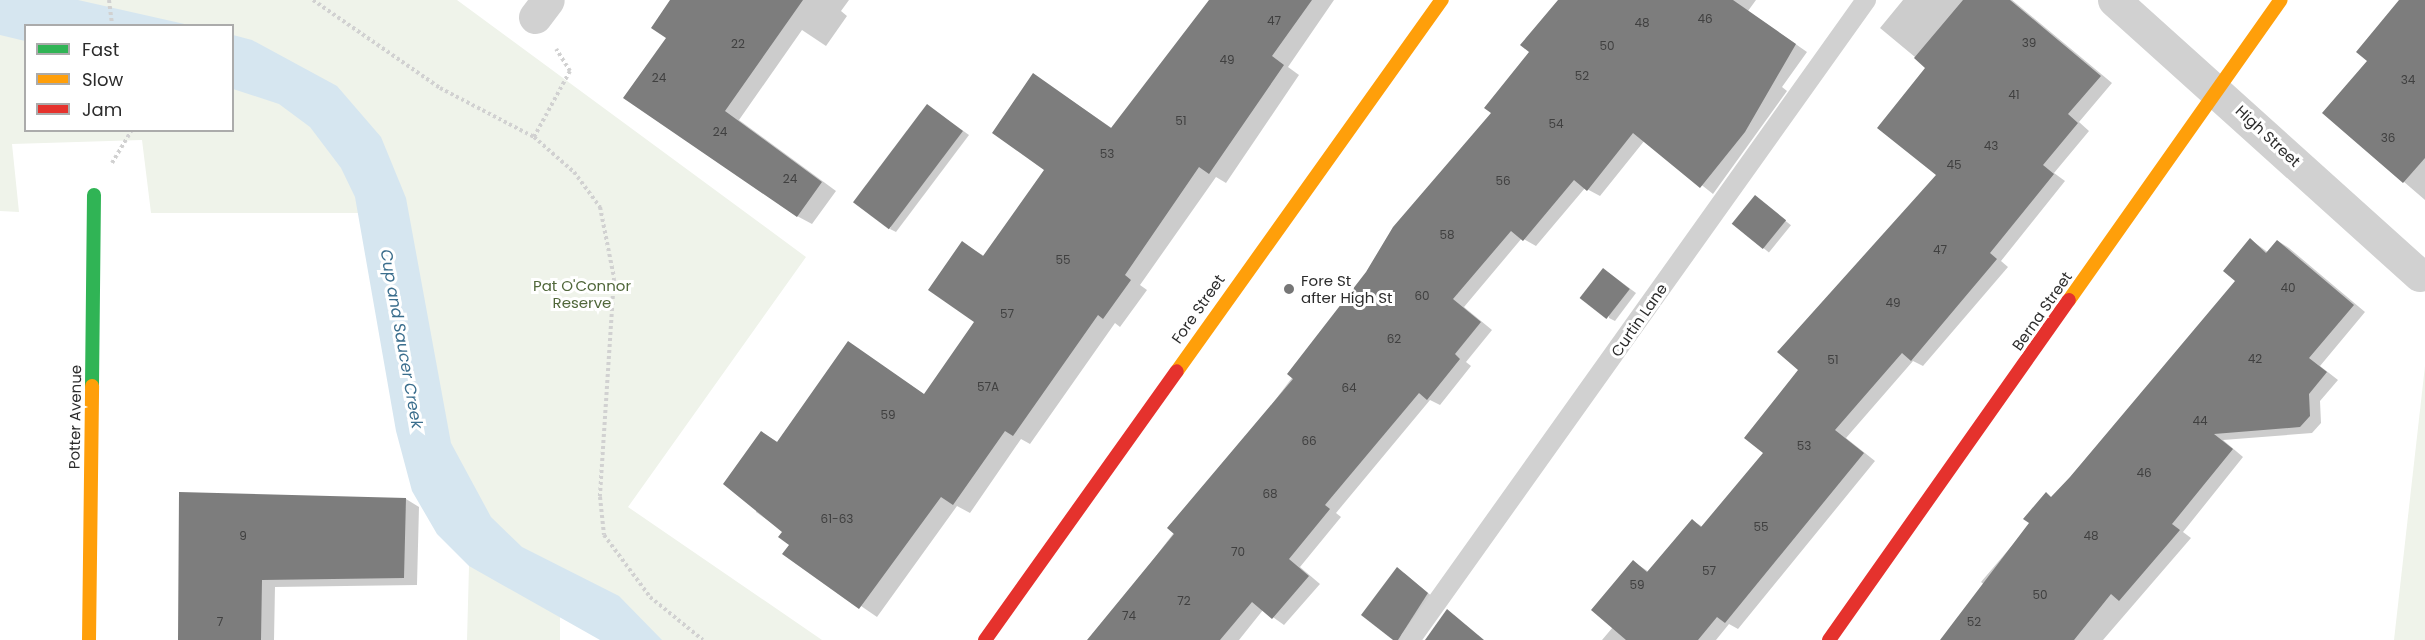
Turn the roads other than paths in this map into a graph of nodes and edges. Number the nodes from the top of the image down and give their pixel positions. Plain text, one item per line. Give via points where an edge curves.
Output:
1 (1442, 0) edge
2 (1866, 0) edge
3 (2114, 0) edge
4 (2281, 0) edge
5 (2219, 90) junction
6 (94, 195) dead end
7 (2419, 275) dead end
8 (89, 640) edge
9 (985, 640) edge
10 (1410, 640) edge
11 (1829, 640) edge

1 - 9 street, Fore Street
2 - 10 lane, Curtin Lane
3 - 5 street, High Street
4 - 5 street, Berna Street
5 - 7 street, High Street
5 - 11 street, Berna Street
6 - 8 street, Potter Avenue

